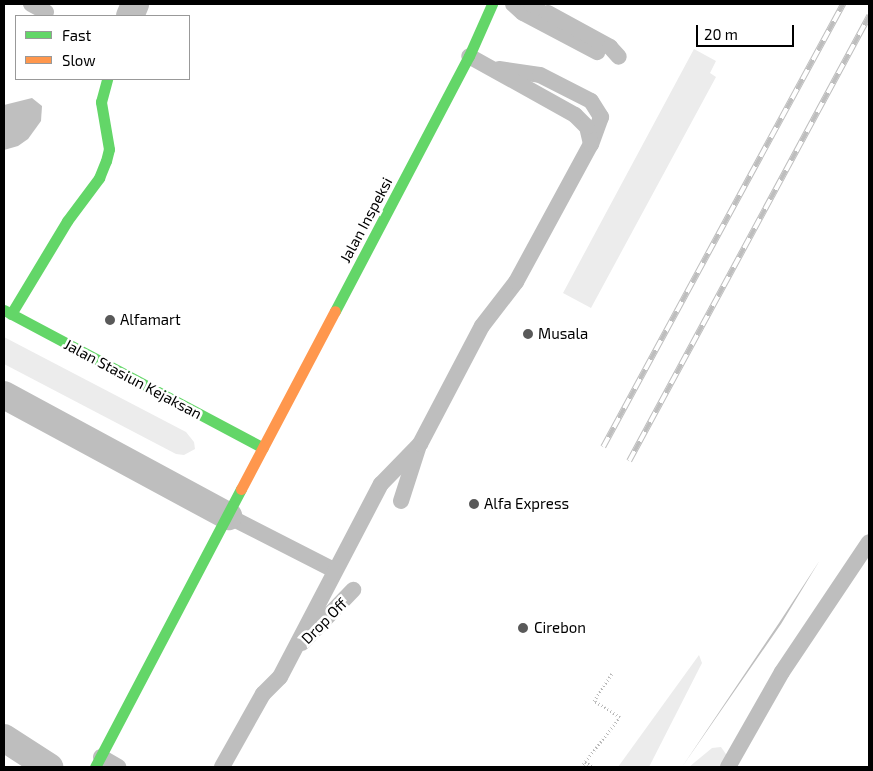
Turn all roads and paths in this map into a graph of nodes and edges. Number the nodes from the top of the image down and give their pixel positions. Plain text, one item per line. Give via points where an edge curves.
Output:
1 (31, 4) edge
2 (492, 4) edge
3 (513, 4) edge
4 (539, 8) edge
5 (46, 12) dead end
6 (469, 56) junction
7 (106, 80) edge
8 (7, 312) edge
9 (5, 399) edge
10 (420, 444) junction
11 (263, 448) junction
12 (401, 501) dead end
13 (228, 516) junction
14 (869, 542) edge
15 (334, 570) junction
16 (353, 590) dead end
17 (293, 651) junction
18 (612, 673) dead end
19 (4, 738) edge
20 (225, 761) edge
21 (98, 762) edge
22 (585, 762) junction
23 (49, 766) edge
24 (118, 767) edge
25 (210, 767) edge
26 (581, 767) edge
27 (594, 767) edge
28 (728, 767) edge

1 - 5 lane
2 - 6 street, Jalan Inspeksi
3 - 4 lane via 523,13 604,54 619,57 610,47
6 - 10 lane via 580,118 590,134 591,144 516,282 482,326
6 - 11 street, Jalan Inspeksi
7 - 8 street via 101,102 109,149 103,169
8 - 11 street, Jalan Stasiun Kejaksan
9 - 13 street
10 - 12 lane
10 - 15 lane via 381,484
11 - 13 street, Jalan Inspeksi
13 - 15 lane
13 - 21 street, Jalan Inspeksi
14 - 28 lane via 782,672
15 - 17 lane
16 - 17 lane, Drop Off
17 - 20 lane via 280,677 263,694
18 - 22 path via 594,701 620,718
19 - 23 street
20 - 25 lane
21 - 24 lane
22 - 26 path
22 - 27 path

